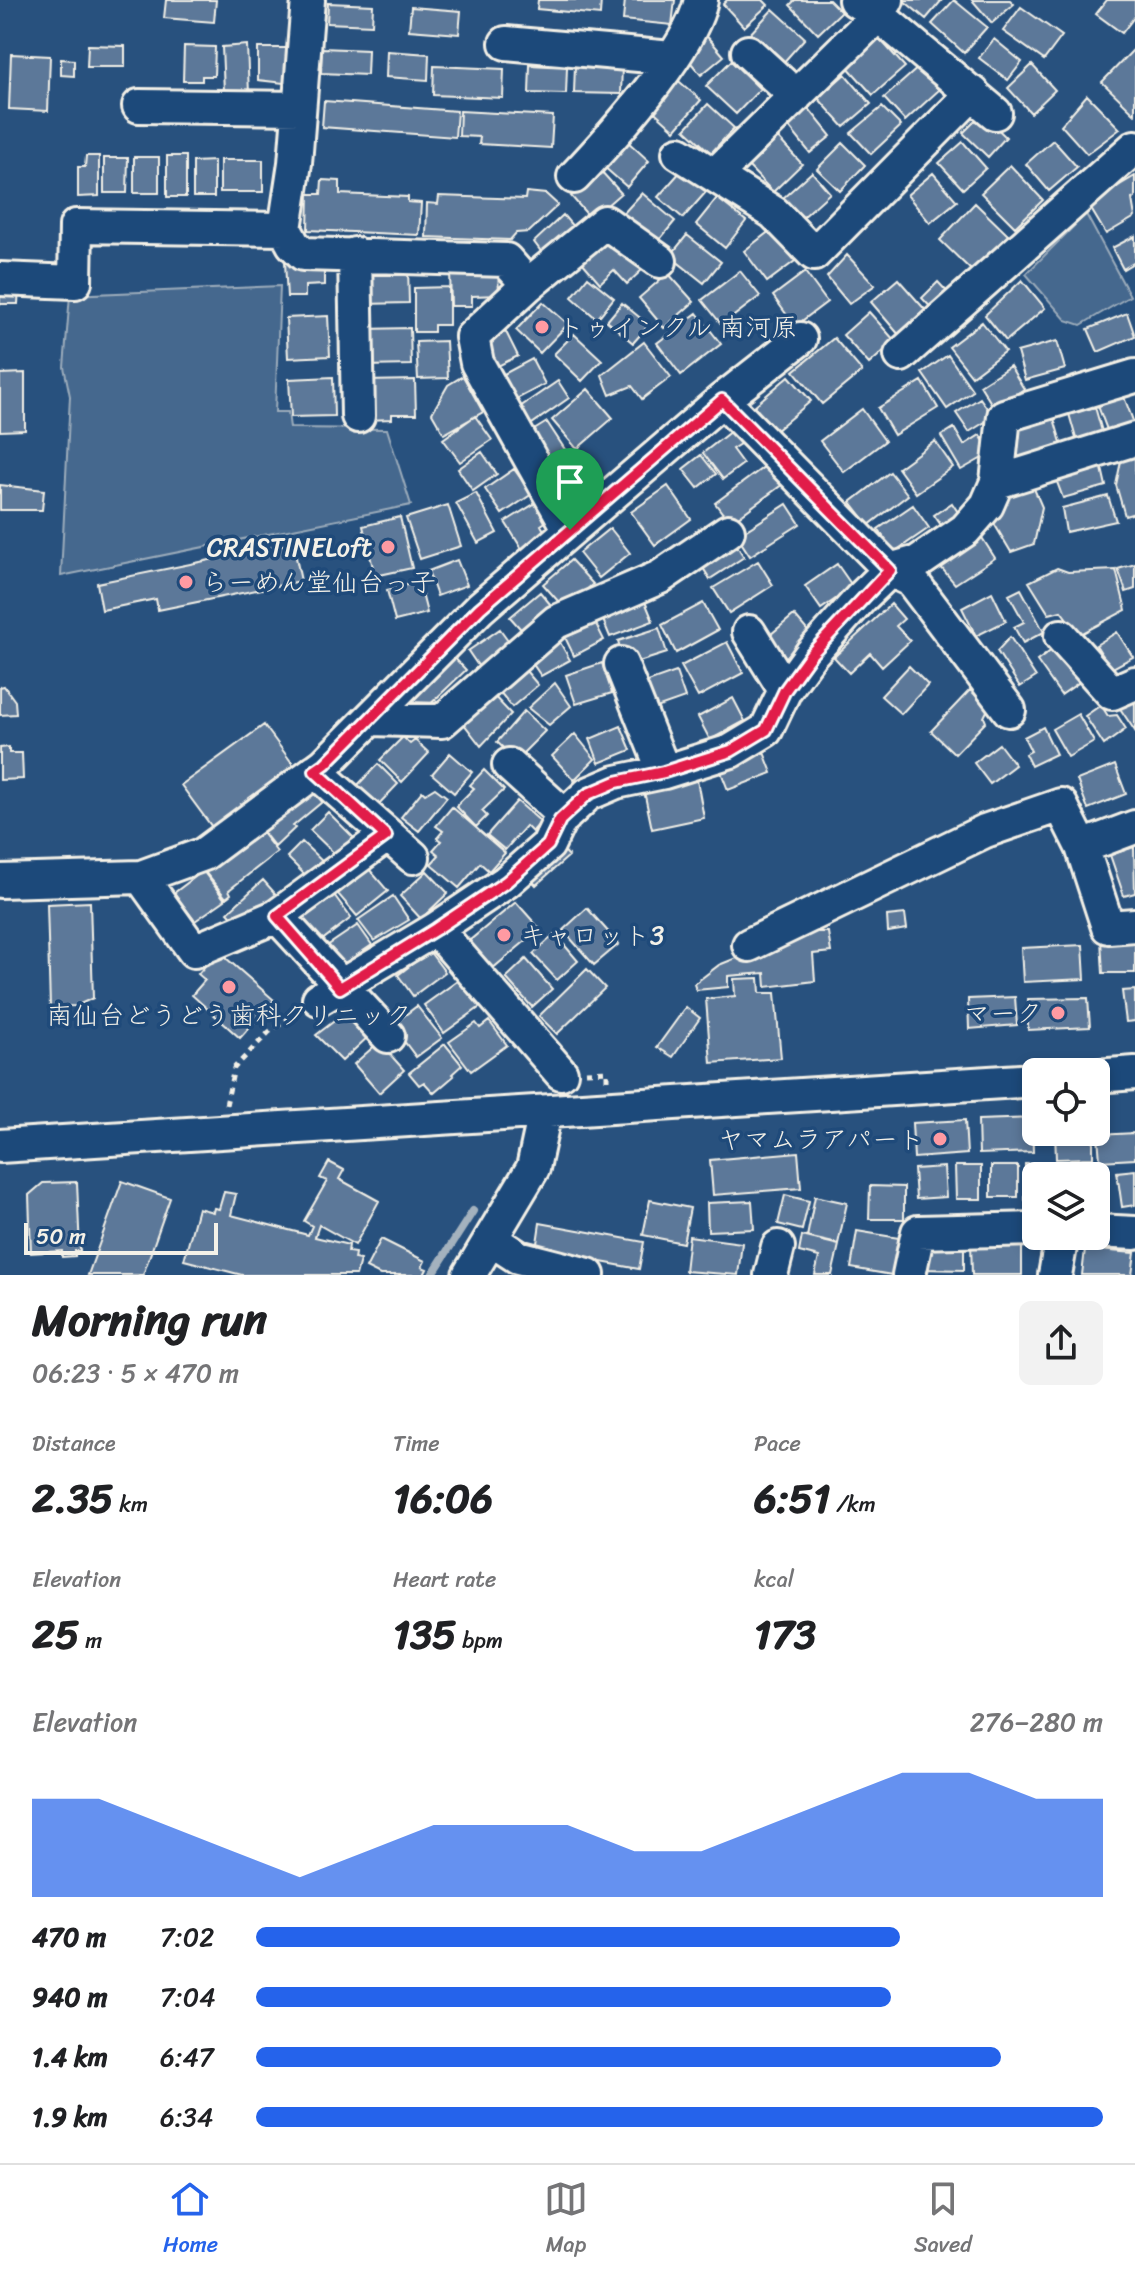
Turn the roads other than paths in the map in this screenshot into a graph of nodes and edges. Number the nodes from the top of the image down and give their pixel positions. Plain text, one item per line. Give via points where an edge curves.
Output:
1 (308, 0) edge
2 (701, 0) edge
3 (873, 5) edge
4 (506, 43) dead end
5 (748, 52) dead end
6 (672, 58) junction
7 (796, 96) junction
8 (139, 106) dead end
9 (299, 108) junction
10 (1135, 147) edge
11 (679, 153) dead end
12 (715, 175) junction
13 (574, 177) dead end
14 (285, 229) junction
15 (355, 254) junction
16 (660, 261) dead end
17 (0, 279) edge
18 (528, 285) junction
19 (800, 339) dead end
20 (901, 355) dead end
21 (1135, 376) edge
22 (722, 400) junction
23 (358, 416) dead end
24 (1135, 439) edge
25 (997, 482) junction
26 (570, 530) junction
27 (728, 531) dead end
28 (890, 570) junction
29 (749, 632) dead end
30 (1061, 636) dead end
31 (621, 664) dead end
32 (1135, 683) edge
33 (785, 690) junction
34 (1009, 710) dead end
35 (371, 719) junction
36 (509, 765) dead end
37 (315, 771) junction
38 (664, 772) junction
39 (565, 816) junction
40 (1135, 827) edge
41 (386, 836) junction
42 (1082, 847) junction
43 (413, 857) dead end
44 (141, 877) junction
45 (0, 881) edge
46 (277, 916) junction
47 (1135, 925) edge
48 (436, 929) junction
49 (749, 945) dead end
50 (329, 993) junction
51 (388, 1036) dead end
52 (561, 1073) dead end
53 (1135, 1073) edge
54 (1110, 1075) edge
55 (1022, 1081) edge
56 (545, 1112) junction
57 (0, 1146) edge
58 (1022, 1229) edge
59 (1110, 1232) edge
60 (1135, 1233) edge
61 (492, 1240) junction
62 (1059, 1250) edge
63 (469, 1275) edge
64 (588, 1275) edge
65 (909, 1275) edge
66 (1055, 1275) edge

1 - 9 street
2 - 6 street via 697,18
3 - 7 street
3 - 12 street via 984,103 814,254 774,213
4 - 6 street
5 - 7 street
6 - 13 street via 614,135
7 - 12 street
8 - 9 street
9 - 14 street
10 - 20 street
11 - 12 street
14 - 15 street via 303,254
14 - 17 street via 76,226 75,282
15 - 18 street via 506,260
15 - 23 street
16 - 18 street via 605,222
18 - 26 street via 472,337 477,363
19 - 22 street
21 - 25 street via 1004,416
22 - 26 street
22 - 28 street
24 - 25 street
25 - 28 street via 987,505 965,530 918,562
26 - 35 street via 480,608
27 - 35 street via 660,577 556,622 442,721
28 - 33 street via 811,654
28 - 34 street via 911,580
29 - 33 street
30 - 32 street via 1112,693
31 - 38 street
33 - 38 street via 766,730 731,751
35 - 37 street
36 - 39 street
37 - 41 street
37 - 44 street via 204,854
38 - 39 street via 588,794
39 - 48 street via 548,845 506,882
40 - 42 street
41 - 43 street
41 - 46 street
42 - 47 street via 1108,927
42 - 49 street via 1061,805 985,831
44 - 45 street
44 - 46 street via 194,951
46 - 50 street
48 - 50 street
48 - 52 street
50 - 51 street
53 - 54 street
55 - 56 street
56 - 57 street
56 - 61 street via 533,1168
58 - 65 street via 918,1232
59 - 60 street
61 - 63 street
61 - 64 street via 518,1257
62 - 66 street

